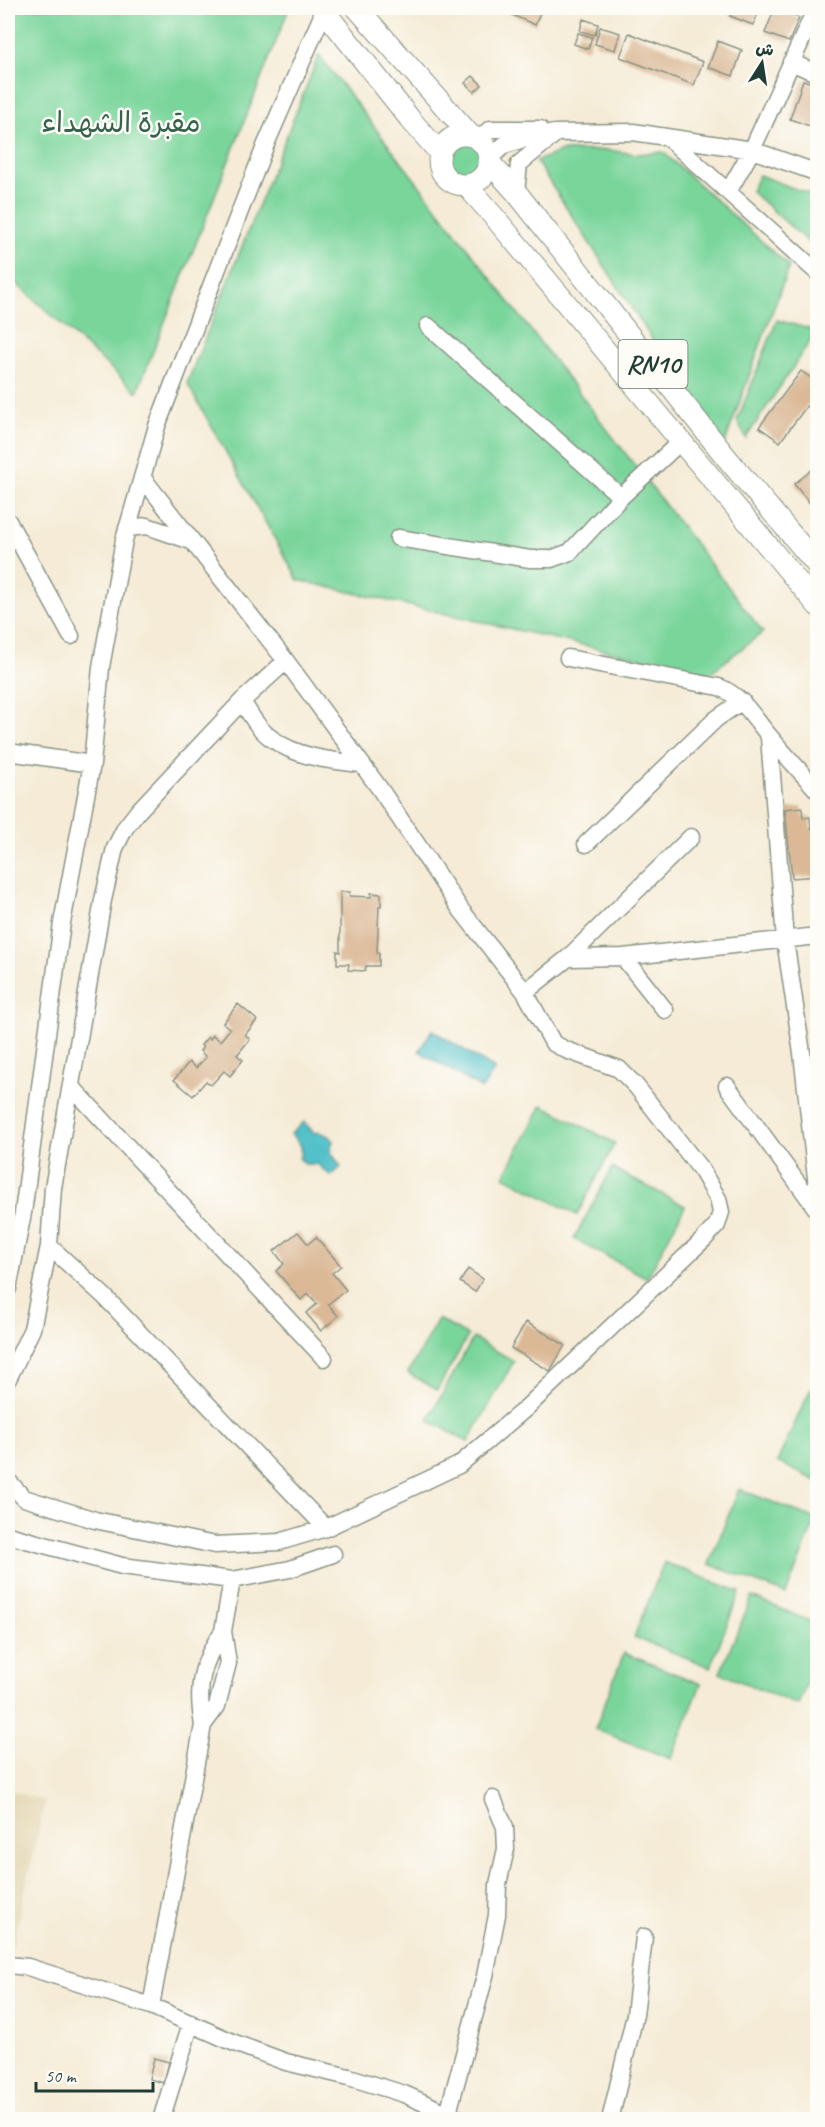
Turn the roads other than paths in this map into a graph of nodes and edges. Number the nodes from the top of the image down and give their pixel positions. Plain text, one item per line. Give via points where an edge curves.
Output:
1 (357, 8) edge
2 (816, 8) edge
3 (323, 9) edge
4 (791, 62) junction
5 (818, 74) edge
6 (555, 133) junction
7 (667, 137) junction
8 (474, 138) junction
9 (752, 150) junction
10 (440, 153) junction
11 (489, 161) junction
12 (818, 173) edge
13 (466, 185) junction
14 (516, 192) junction
15 (728, 192) junction
16 (818, 273) edge
17 (428, 326) dead end
18 (680, 442) junction
19 (142, 477) junction
20 (621, 498) junction
21 (8, 521) edge
22 (127, 528) junction
23 (398, 538) dead end
24 (191, 541) junction
25 (818, 566) edge
26 (818, 606) edge
27 (71, 636) dead end
28 (568, 658) dead end
29 (286, 661) junction
30 (242, 701) junction
31 (742, 701) junction
32 (769, 736) junction
33 (8, 752) edge
34 (92, 764) junction
35 (361, 764) junction
36 (818, 790) edge
37 (691, 837) dead end
38 (586, 844) dead end
39 (818, 936) edge
40 (785, 940) junction
41 (623, 957) junction
42 (568, 958) junction
43 (525, 992) junction
44 (665, 1010) dead end
45 (810, 1052) edge
46 (71, 1086) junction
47 (727, 1086) dead end
48 (818, 1196) edge
49 (818, 1211) edge
50 (49, 1246) junction
51 (8, 1289) edge
52 (324, 1358) dead end
53 (8, 1379) edge
54 (8, 1481) edge
55 (326, 1528) junction
56 (8, 1535) edge
57 (333, 1554) dead end
58 (232, 1580) junction
59 (493, 1799) dead end
60 (644, 1938) dead end
61 (8, 1965) edge
62 (151, 2006) junction
63 (191, 2022) junction
64 (455, 2116) edge
65 (161, 2120) edge
66 (610, 2120) edge

1 - 8 main road, RN10
2 - 4 street
3 - 10 main road, RN10
3 - 19 street via 266,144 157,426
4 - 5 street
4 - 9 street
6 - 7 street via 633,132
6 - 8 street via 543,129 490,129
6 - 11 street via 504,145
6 - 14 street via 519,164
7 - 9 street
7 - 15 street
8 - 10 main road via 457,136 446,142
8 - 11 main road, RN10 via 484,146
9 - 12 street
9 - 15 street
10 - 13 main road, RN10 via 439,165 444,176
11 - 13 main road via 477,182
11 - 14 main road, RN10
13 - 18 main road, RN10
14 - 25 main road, RN10 via 726,457
15 - 16 street
17 - 20 street
18 - 20 street
18 - 26 main road, RN10
19 - 22 street
19 - 24 street
20 - 23 street via 570,552 551,559 530,560
21 - 27 street
22 - 24 street via 147,526
22 - 34 street via 101,667
24 - 29 street
28 - 31 street via 719,687
29 - 30 street
29 - 35 street
30 - 35 street via 272,740 312,756
30 - 46 street via 139,810 115,848
31 - 32 street
31 - 38 street via 716,719
32 - 36 street
32 - 40 street
33 - 34 street
34 - 51 street via 62,923 23,1213
35 - 43 street via 461,910
37 - 42 street
39 - 40 street
40 - 41 street
40 - 45 street
41 - 42 street
41 - 44 street
42 - 43 street
43 - 55 street via 553,1043 619,1069 636,1086 702,1171 718,1199 721,1212 717,1225 525,1409 459,1465
45 - 48 street
46 - 50 street via 53,1188
46 - 52 street
47 - 49 street
50 - 53 street via 32,1329
50 - 55 street via 104,1296
54 - 55 street via 24,1498 94,1520 215,1545 279,1542
56 - 58 street via 122,1566
57 - 58 street via 290,1569
58 - 62 street via 223,1631 228,1663 217,1706 203,1725
59 - 64 street via 505,1827 506,1849 498,1884 497,1915
60 - 66 street via 631,2034
61 - 62 street via 28,1967
62 - 63 street
63 - 64 street via 286,2062 404,2094
63 - 65 street

